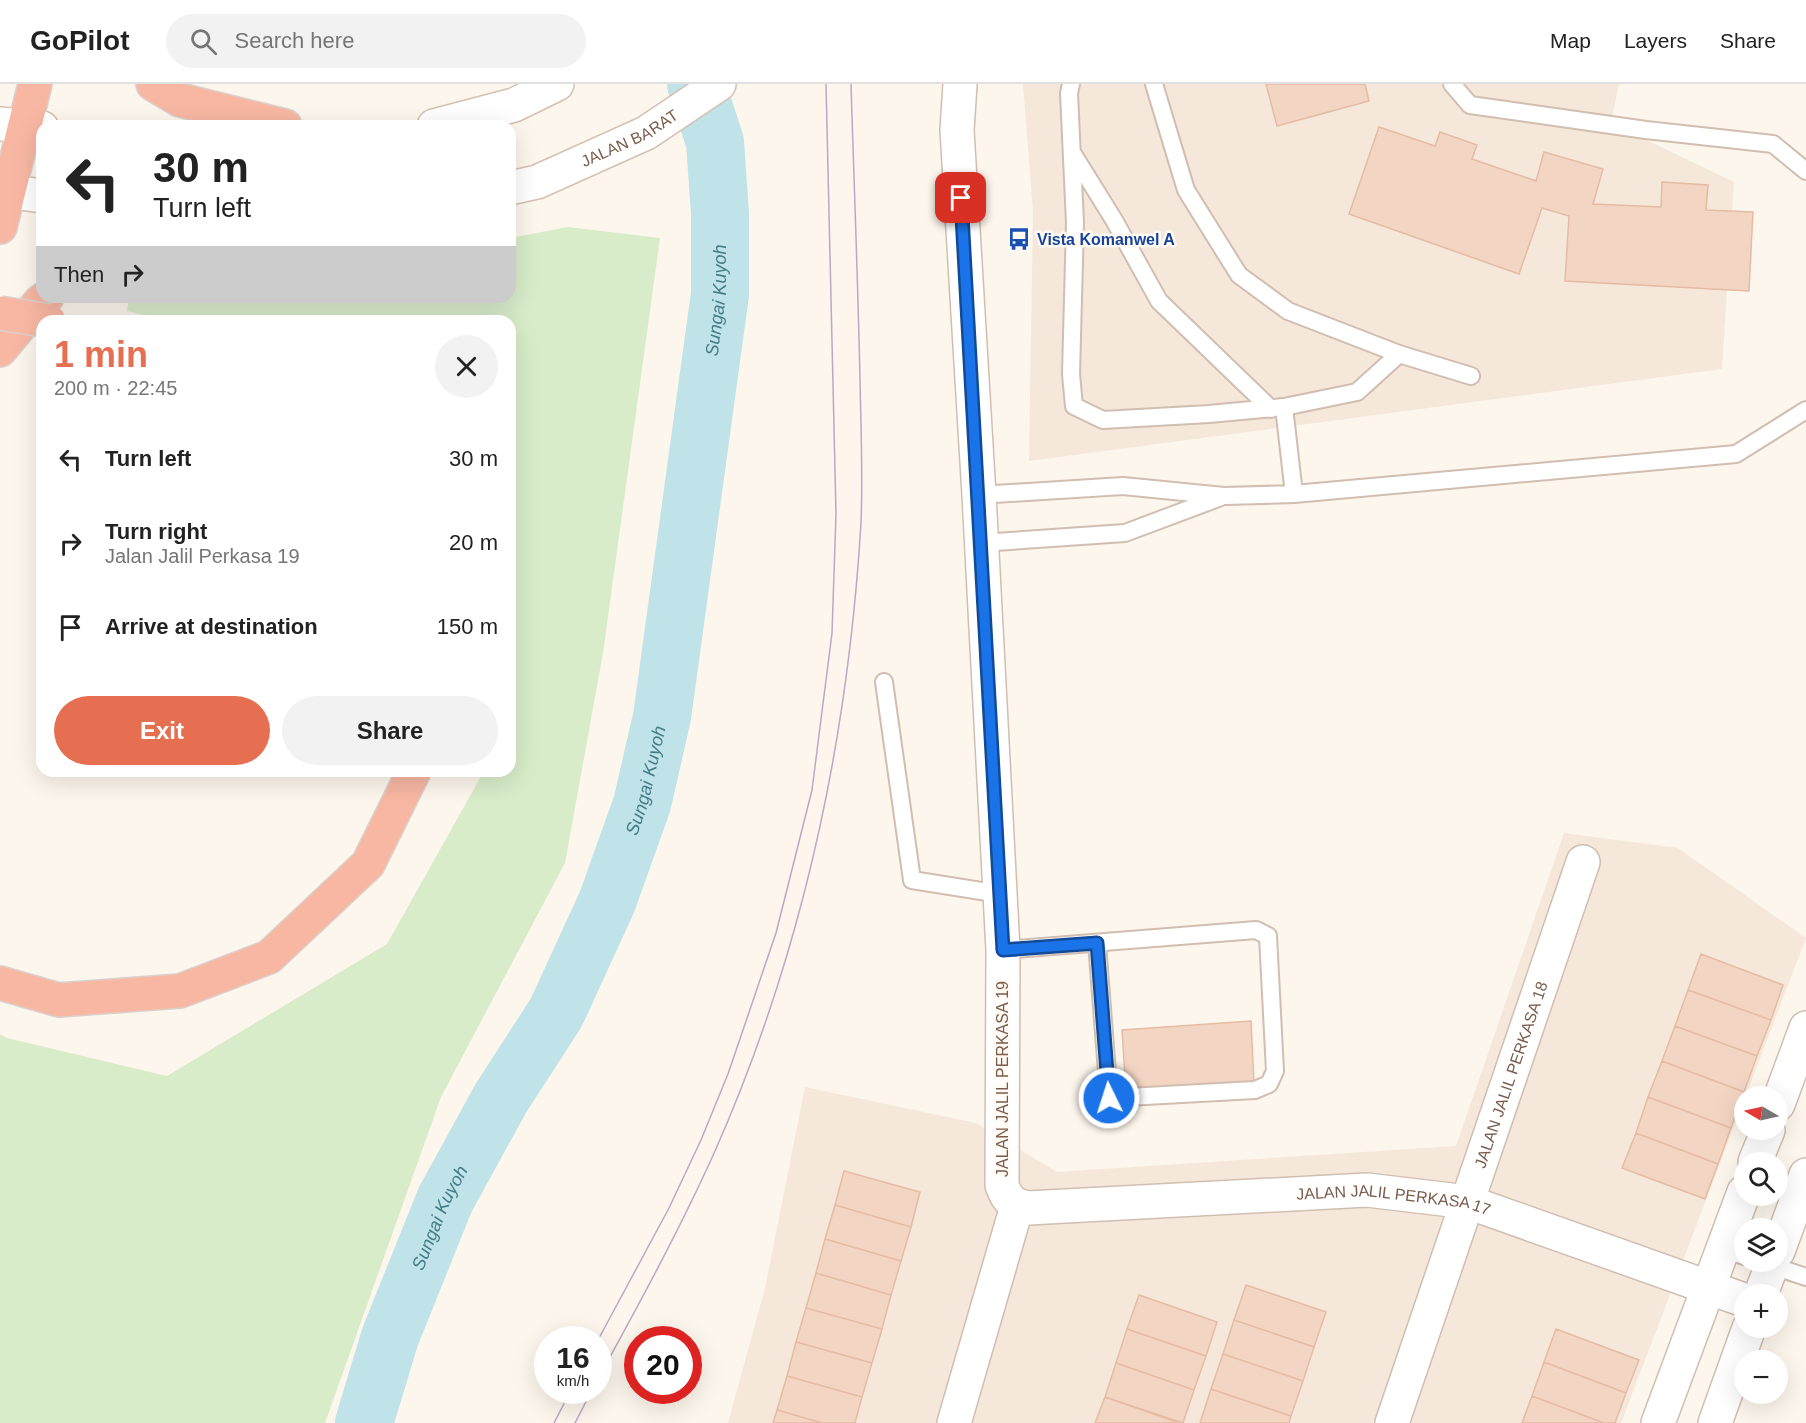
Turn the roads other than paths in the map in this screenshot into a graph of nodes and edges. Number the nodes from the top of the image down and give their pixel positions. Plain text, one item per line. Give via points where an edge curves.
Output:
1 (35, 84) edge
2 (153, 84) edge
3 (557, 84) edge
4 (719, 84) edge
5 (960, 84) edge
6 (1071, 84) edge
7 (1154, 84) edge
8 (1452, 84) edge
9 (261, 120) edge
10 (457, 120) edge
11 (18, 125) edge
12 (1072, 152) junction
13 (1806, 171) edge
14 (523, 185) edge
15 (4, 191) edge
16 (36, 195) edge
17 (0, 227) edge
18 (39, 303) edge
19 (0, 313) edge
20 (36, 319) edge
21 (0, 350) edge
22 (1399, 354) junction
23 (1471, 376) dead end
24 (1277, 408) junction
25 (1806, 410) edge
26 (1294, 494) junction
27 (979, 495) junction
28 (1224, 496) junction
29 (981, 543) junction
30 (884, 682) dead end
31 (411, 777) edge
32 (1583, 862) dead end
33 (1000, 894) junction
34 (1097, 943) junction
35 (1003, 950) junction
36 (0, 983) edge
37 (1806, 1028) edge
38 (1785, 1086) edge
39 (1806, 1175) edge
40 (1468, 1202) junction
41 (1022, 1207) junction
42 (1783, 1218) edge
43 (1739, 1272) edge
44 (1788, 1272) edge
45 (1806, 1277) edge
46 (1709, 1286) junction
47 (1734, 1295) edge
48 (1745, 1338) edge
49 (954, 1423) edge
50 (1392, 1423) edge
51 (1658, 1423) edge
52 (1715, 1423) edge

1 - 11 highway
2 - 9 highway via 180,100
3 - 10 street via 514,105
4 - 14 street, JALAN BARAT via 646,133
5 - 27 street, JALAN JALIL PERKASA 19 via 957,130
6 - 12 lane
7 - 22 lane via 1186,190 1239,275 1288,311
8 - 13 lane via 1470,105 1773,144
11 - 15 highway
12 - 24 lane via 1159,301
12 - 24 lane via 1074,406 1103,420
15 - 16 street
15 - 17 highway
18 - 21 highway
19 - 20 highway, bridge
22 - 23 lane
22 - 24 lane via 1357,392
24 - 26 lane
25 - 26 lane via 1736,454
26 - 28 lane
27 - 28 lane via 1123,486
27 - 29 street, JALAN JALIL PERKASA 19
28 - 29 lane via 1125,533
29 - 33 street, JALAN JALIL PERKASA 19
30 - 33 lane via 912,880
31 - 36 highway via 368,864 269,957 180,991 59,1000
32 - 40 street, JALAN JALIL PERKASA 18
33 - 35 street, JALAN JALIL PERKASA 19
34 - 34 lane via 1109,1098 1255,1090 1269,1084 1275,1071 1268,936 1256,930
34 - 35 lane
35 - 41 street, JALAN JALIL PERKASA 19 via 1002,1185 1005,1195
37 - 38 street
39 - 42 street
40 - 41 street, JALAN JALIL PERKASA 17 via 1367,1190
40 - 46 street, JALAN JALIL PERKASA 17
40 - 50 street, JALAN JALIL PERKASA 18
41 - 49 street
43 - 46 street
44 - 45 lane
46 - 47 street, JALAN JALIL PERKASA 17
46 - 51 street
48 - 52 street

